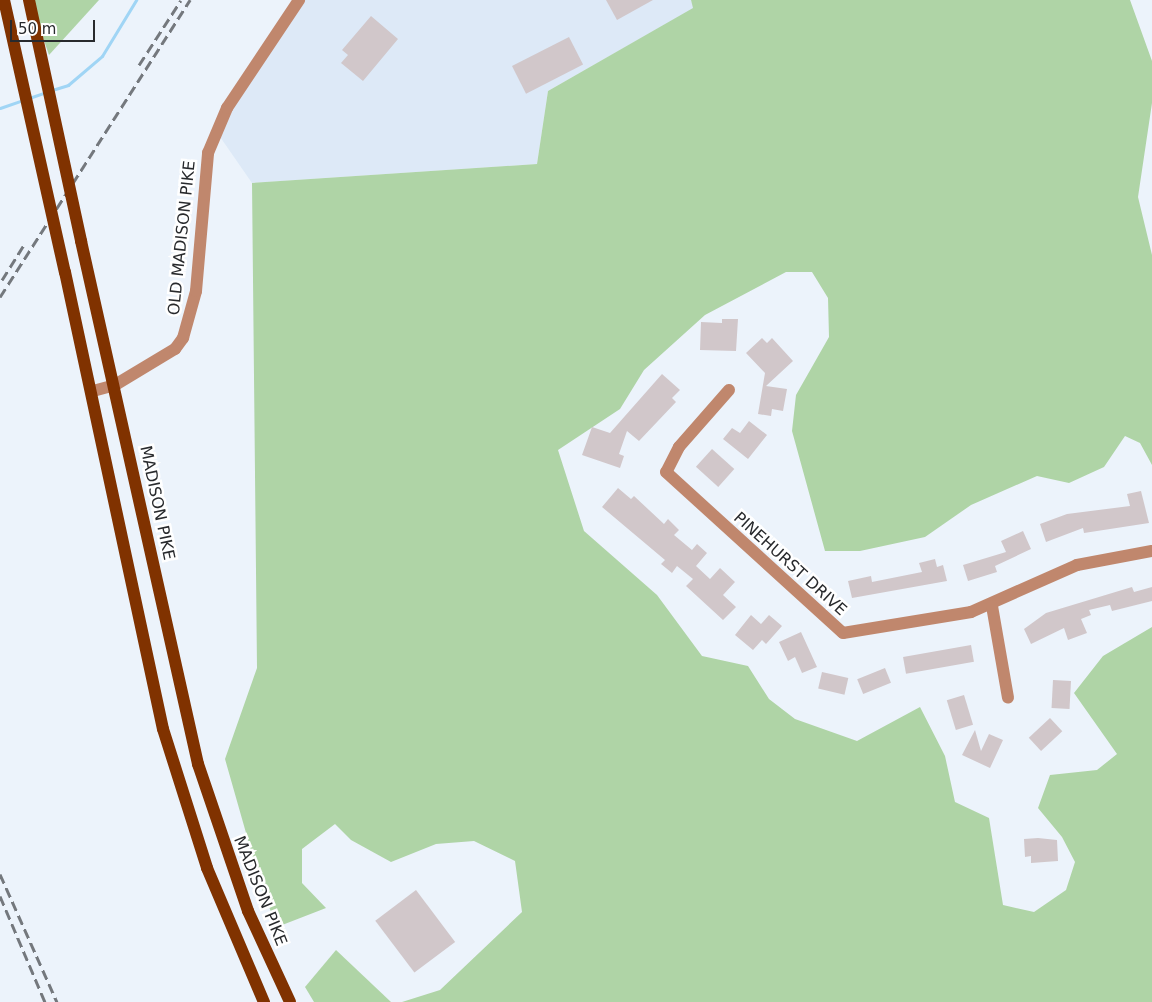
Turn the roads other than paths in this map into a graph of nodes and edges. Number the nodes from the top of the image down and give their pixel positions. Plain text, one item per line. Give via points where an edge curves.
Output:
1 (4, 0) edge
2 (29, 0) edge
3 (299, 0) edge
4 (115, 385) junction
5 (729, 390) dead end
6 (93, 391) junction
7 (1152, 551) edge
8 (992, 606) junction
9 (1008, 698) dead end
10 (264, 1002) edge
11 (290, 1002) edge

1 - 6 main road, bridge
2 - 4 main road, MADISON PIKE, bridge
3 - 4 street, OLD MADISON PIKE via 227,108 208,153 189,326 175,349
4 - 6 street, OLD MADISON PIKE
4 - 11 main road, MADISON PIKE via 198,764 248,911
5 - 8 street, PINEHURST DRIVE via 679,448 666,472 844,633
6 - 10 main road via 163,729 206,868
7 - 8 street, PINEHURST DRIVE via 1077,566
8 - 9 street

